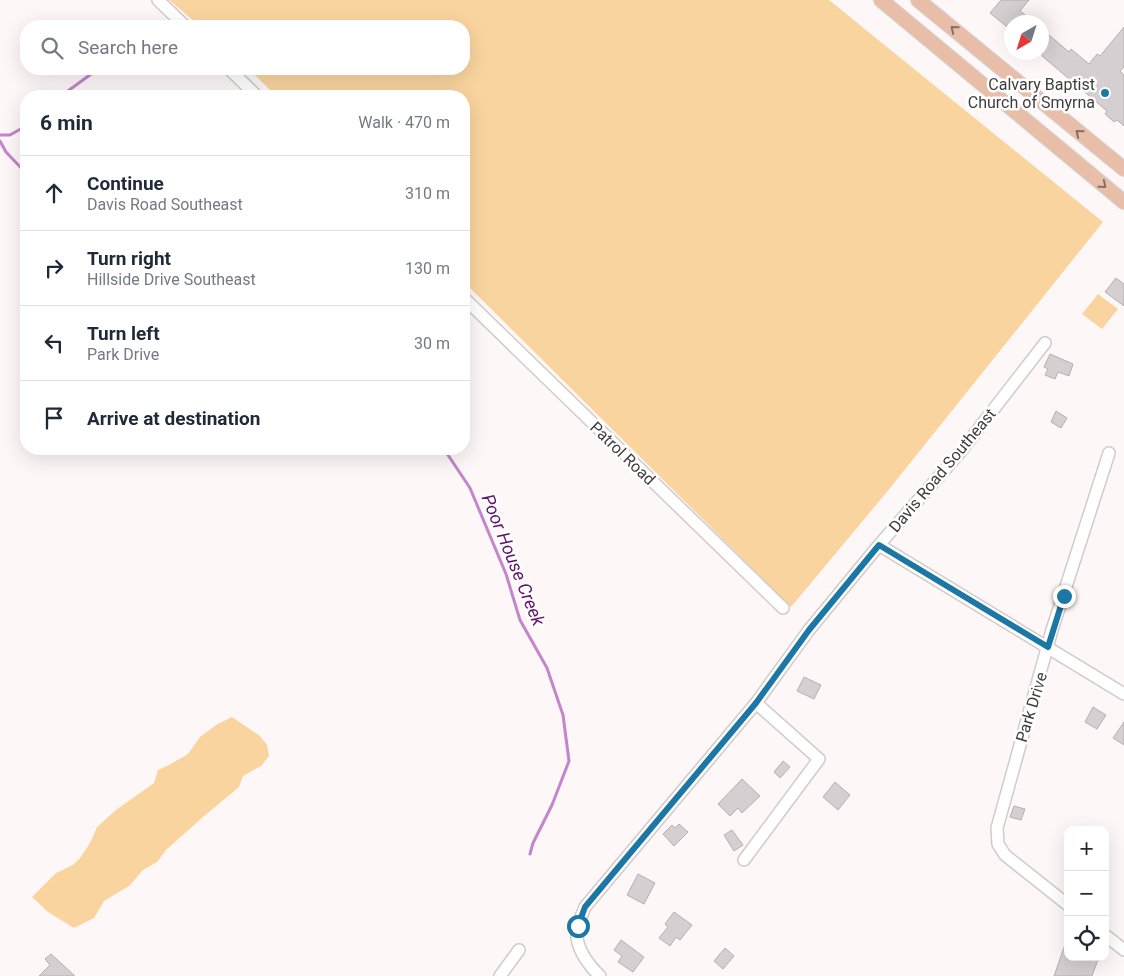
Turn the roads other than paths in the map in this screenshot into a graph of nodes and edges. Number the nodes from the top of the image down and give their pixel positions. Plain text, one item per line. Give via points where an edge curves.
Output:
1 (158, 0) edge
2 (881, 0) edge
3 (918, 0) edge
4 (179, 20) edge
5 (235, 75) edge
6 (251, 90) edge
7 (1124, 169) edge
8 (1124, 202) edge
9 (470, 304) edge
10 (1044, 343) dead end
11 (1109, 453) dead end
12 (879, 545) junction
13 (783, 608) dead end
14 (1048, 647) junction
15 (1124, 694) edge
16 (756, 703) junction
17 (744, 860) dead end
18 (1064, 902) edge
19 (1109, 938) edge
20 (519, 950) dead end
21 (1124, 950) edge
22 (500, 976) edge
23 (600, 976) edge

1 - 4 street
2 -> 8 main road
7 -> 3 main road
5 - 6 street
9 - 13 street, Patrol Road
10 - 12 street, Davis Road Southeast via 962,450
11 - 14 street, Park Drive
12 - 14 street
12 - 16 street, Davis Road Southeast via 809,630
14 - 15 street
14 - 18 street, Park Drive via 997,828 998,844 1005,855
16 - 17 street via 819,759
16 - 23 street, Davis Road Southeast via 585,907 577,939 582,953
19 - 21 street
20 - 22 street

